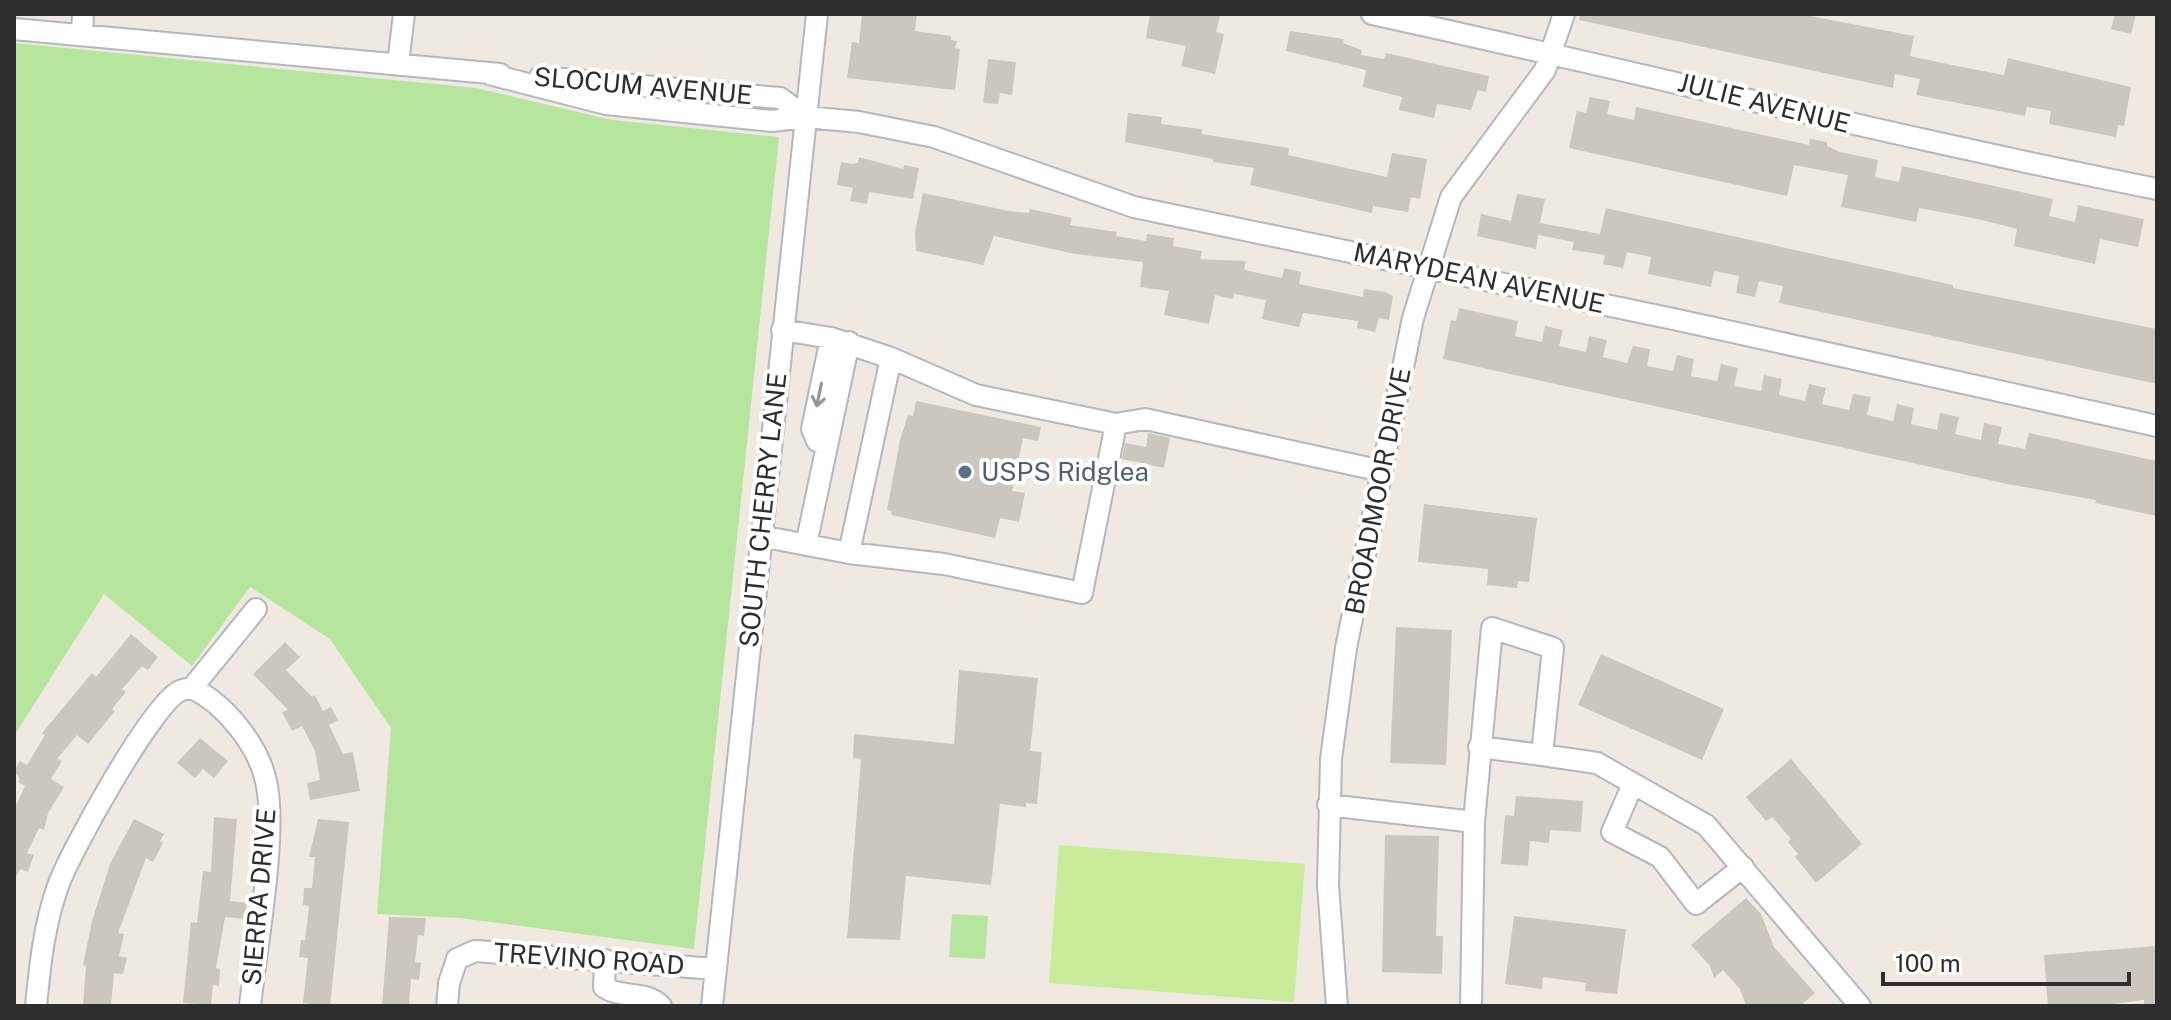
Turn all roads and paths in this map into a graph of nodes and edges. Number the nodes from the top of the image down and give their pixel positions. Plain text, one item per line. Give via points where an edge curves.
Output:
1 (83, 14) edge
2 (404, 14) edge
3 (817, 14) edge
4 (1372, 14) edge
5 (1564, 14) edge
6 (14, 29) edge
7 (82, 35) junction
8 (1553, 54) junction
9 (398, 64) junction
10 (806, 117) junction
11 (2157, 189) edge
12 (1428, 266) junction
13 (782, 330) junction
14 (840, 340) junction
15 (891, 358) junction
16 (1116, 424) junction
17 (2157, 426) edge
18 (1382, 471) junction
19 (761, 536) junction
20 (806, 545) junction
21 (849, 553) junction
22 (256, 609) dead end
23 (185, 690) junction
24 (1479, 747) junction
25 (1542, 755) junction
26 (1633, 784) junction
27 (1328, 805) junction
28 (1474, 822) junction
29 (1743, 867) junction
30 (605, 960) junction
31 (716, 969) junction
32 (36, 1006) edge
33 (250, 1006) edge
34 (447, 1006) edge
35 (661, 1006) edge
36 (712, 1006) edge
37 (1337, 1006) edge
38 (1471, 1006) edge
39 (1860, 1006) edge

1 - 7 street
2 - 9 street
3 - 10 street, SOUTH CHERRY LANE
4 - 8 street, JULIE AVENUE
5 - 8 street, BROADMOOR DRIVE
6 - 7 street, SLOCUM AVENUE
7 - 9 street, SLOCUM AVENUE
8 - 11 street, JULIE AVENUE via 1958,150
8 - 12 street, BROADMOOR DRIVE via 1451,197
9 - 10 street, SLOCUM AVENUE via 780,98
10 - 12 street, MARYDEAN AVENUE via 934,137 1134,207
10 - 13 street, SOUTH CHERRY LANE
12 - 17 street, MARYDEAN AVENUE
12 - 18 street, BROADMOOR DRIVE
13 - 14 street
13 - 19 street, SOUTH CHERRY LANE
14 - 15 street
14 - 20 street via 812,429 817,441 827,445
15 - 16 street via 976,395
15 - 21 street
16 - 18 street via 1145,419
16 - 21 street via 1082,593 944,564
18 - 27 street, BROADMOOR DRIVE via 1346,648
19 - 20 street
19 - 31 street, SOUTH CHERRY LANE
20 - 21 street
22 - 23 street
23 - 32 street via 109,786 58,885
23 - 33 street, SIERRA DRIVE via 224,713 261,761 267,785 267,845
24 - 25 street
24 - 25 street via 1492,628 1553,648
24 - 28 street
25 - 26 street via 1597,763
26 - 29 street via 1706,825
26 - 29 street via 1612,832 1660,857 1696,904
27 - 28 street
27 - 37 street, BROADMOOR DRIVE
28 - 38 street
29 - 39 street
30 - 31 street, TREVINO ROAD
30 - 34 street, TREVINO ROAD via 463,954 449,983
30 - 35 street via 604,987 610,992 654,998
31 - 36 street, SOUTH CHERRY LANE

